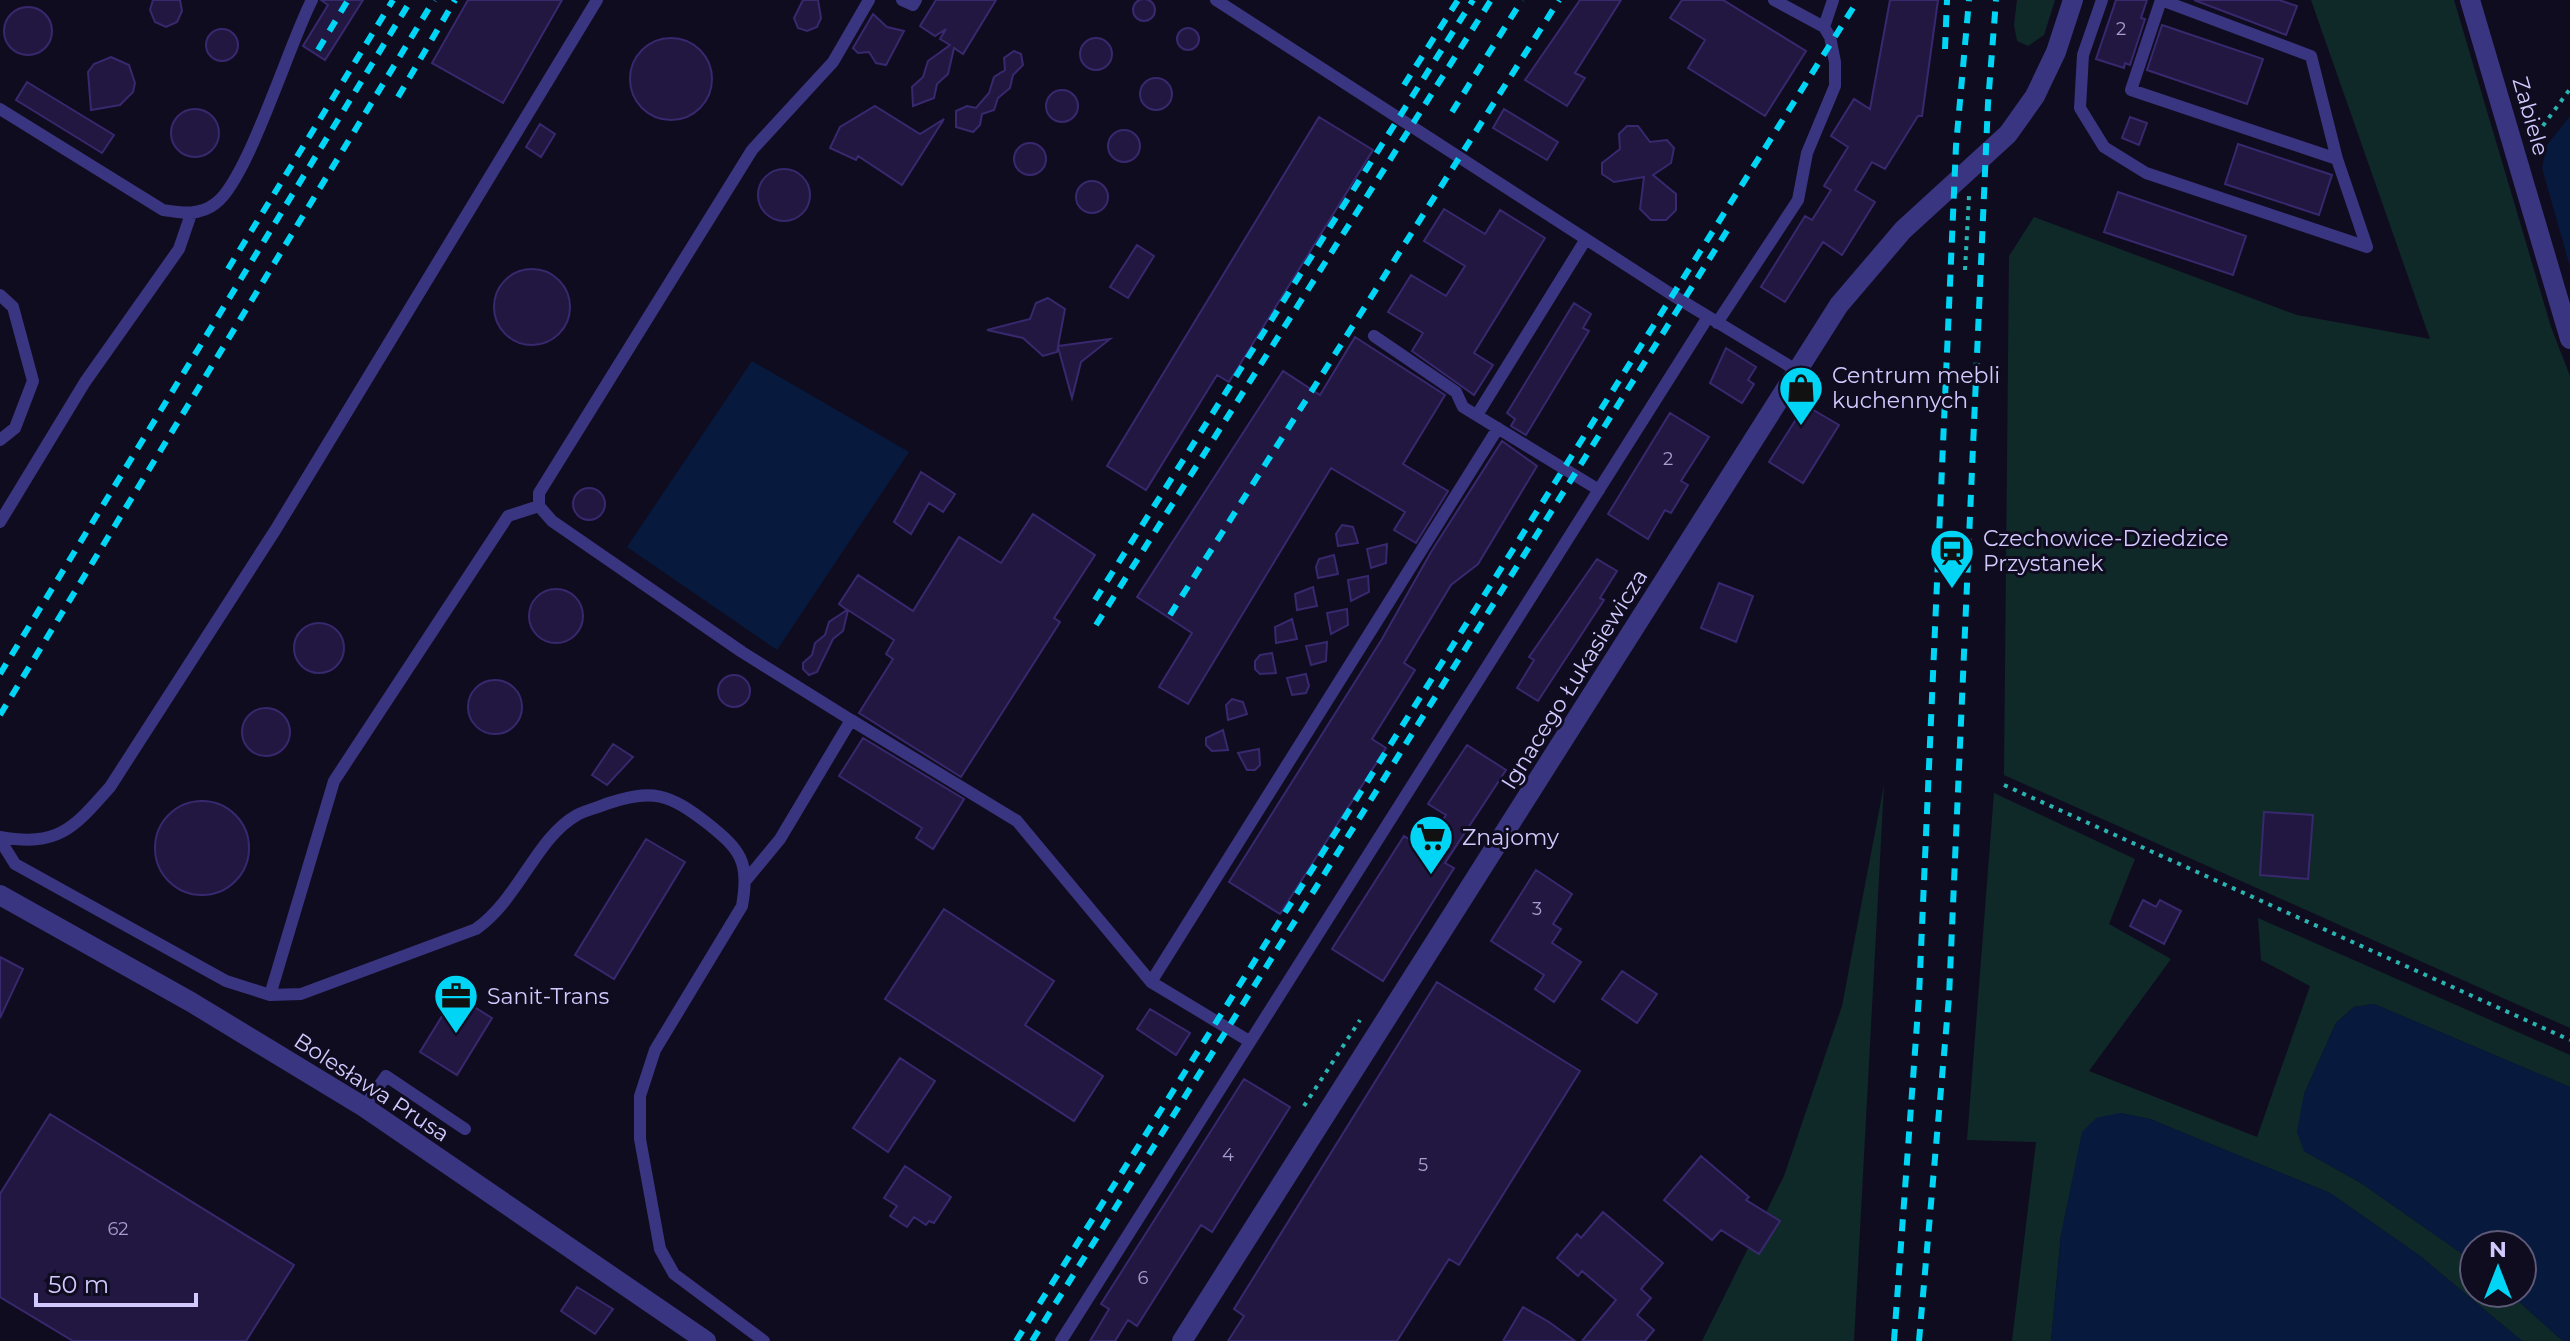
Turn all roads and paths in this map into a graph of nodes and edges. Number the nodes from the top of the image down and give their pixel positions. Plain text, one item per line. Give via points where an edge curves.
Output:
1 (312, 0) edge
2 (597, 0) edge
3 (869, 0) edge
4 (902, 0) edge
5 (916, 0) edge
6 (1216, 0) edge
7 (1774, 0) edge
8 (1833, 0) edge
9 (2073, 0) edge
10 (2102, 0) edge
11 (2161, 0) edge
12 (2470, 0) edge
13 (1824, 27) junction
14 (2570, 89) edge
15 (0, 109) edge
16 (2337, 159) junction
17 (2518, 159) junction
18 (1970, 167) junction
19 (191, 214) junction
20 (1586, 239) junction
21 (1965, 270) dead end
22 (0, 295) edge
23 (1712, 320) junction
24 (1374, 336) dead end
25 (2570, 339) edge
26 (1796, 370) junction
27 (1477, 415) junction
28 (1498, 428) junction
29 (0, 440) edge
30 (1599, 490) junction
31 (539, 506) junction
32 (0, 522) edge
33 (851, 720) junction
34 (2004, 785) dead end
35 (0, 838) edge
36 (747, 879) junction
37 (0, 895) edge
38 (1151, 982) junction
39 (270, 995) junction
40 (2570, 1040) edge
41 (1249, 1041) junction
42 (364, 1107) junction
43 (465, 1129) dead end
44 (706, 1341) edge
45 (764, 1341) edge
46 (1061, 1341) edge
47 (1182, 1341) edge

1 - 19 lane via 240,171 217,203
2 - 35 lane via 276,529 110,787 58,837 29,842
3 - 31 lane via 833,62 752,150 539,493
4 - 5 lane via 913,5
6 - 20 lane
7 - 13 lane
8 - 13 lane
9 - 18 street, Ignacego Łukasiewicza via 2035,96 2008,134
10 - 16 lane via 2083,55 2080,108 2104,147 2146,173 2367,247
11 - 16 lane via 2311,56
11 - 16 lane via 2131,90
12 - 17 street, Zabiele
13 - 23 lane via 1835,62 1835,86 1807,153 1798,200
14 - 17 path
15 - 19 lane via 163,210
17 - 25 street, Zabiele
18 - 21 path
18 - 26 street, Ignacego Łukasiewicza via 1903,230 1839,305
19 - 32 lane via 179,249 85,382
20 - 23 lane
20 - 27 lane
22 - 29 lane via 13,307 33,381 15,428
23 - 26 lane
23 - 30 lane
24 - 27 lane via 1456,392 1463,407
26 - 47 street, Ignacego Łukasiewicza
27 - 28 lane
28 - 30 lane
28 - 38 lane
30 - 41 lane
31 - 33 lane via 552,521 742,652
31 - 39 lane via 508,516 334,781
33 - 36 lane via 780,839
33 - 38 lane via 1017,821
34 - 40 path
35 - 39 lane via 15,864 226,981
36 - 39 lane via 733,843 679,802 637,794 578,814 559,829 497,914 476,929 301,994
36 - 45 lane via 742,906 655,1050 640,1096 640,1139 660,1249 674,1274
37 - 42 street, Bolesława Prusa
38 - 41 lane
41 - 46 lane
42 - 43 lane via 386,1076
42 - 44 street, Bolesława Prusa

